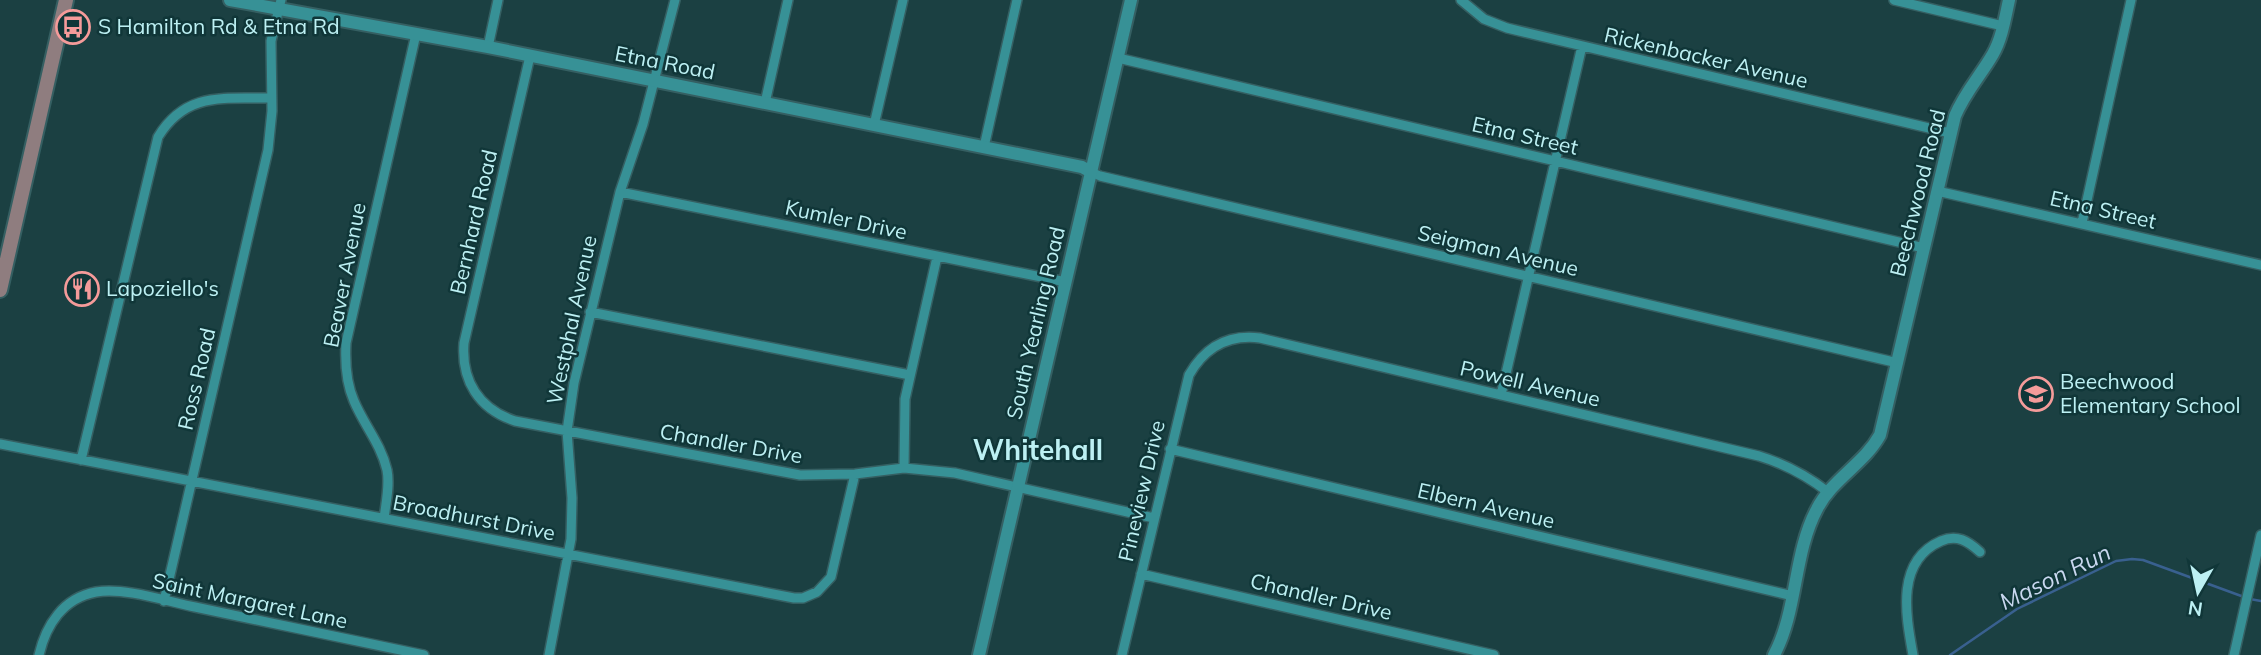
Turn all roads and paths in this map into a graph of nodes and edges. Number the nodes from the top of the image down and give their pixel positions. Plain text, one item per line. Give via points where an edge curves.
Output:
1 (66, 0) edge
2 (230, 0) edge
3 (498, 0) edge
4 (675, 0) edge
5 (788, 0) edge
6 (903, 0) edge
7 (1017, 0) edge
8 (1131, 0) edge
9 (1461, 0) edge
10 (1894, 0) edge
11 (2009, 0) edge
12 (2132, 0) edge
13 (280, 5) edge
14 (2003, 26) junction
15 (416, 34) junction
16 (1582, 46) junction
17 (488, 47) junction
18 (530, 56) junction
19 (1118, 58) junction
20 (655, 80) junction
21 (271, 98) junction
22 (765, 103) junction
23 (874, 125) junction
24 (1950, 133) junction
25 (984, 147) junction
26 (1555, 161) junction
27 (1091, 172) junction
28 (1937, 191) junction
29 (620, 192) junction
30 (2082, 223) junction
31 (1924, 248) junction
32 (937, 257) junction
33 (2261, 265) edge
34 (1528, 276) junction
35 (1066, 282) junction
36 (0, 290) edge
37 (590, 312) junction
38 (1216, 345) joint
39 (1898, 363) junction
40 (910, 375) junction
41 (475, 394) joint
42 (1501, 395) junction
43 (567, 431) junction
44 (0, 444) edge
45 (1170, 449) junction
46 (81, 460) junction
47 (904, 468) junction
48 (855, 474) junction
49 (191, 481) junction
50 (1018, 485) junction
51 (1828, 492) junction
52 (1154, 517) junction
53 (384, 518) junction
54 (2261, 536) edge
55 (1980, 552) dead end
56 (569, 555) junction
57 (1141, 574) junction
58 (1793, 596) junction
59 (164, 601) junction
60 (39, 655) edge
61 (424, 655) edge
62 (549, 655) edge
63 (979, 655) edge
64 (1122, 655) edge
65 (1494, 655) edge
66 (1774, 655) edge
67 (1913, 655) edge
68 (2234, 655) edge

1 - 36 main road
2 - 13 street, Etna Road
3 - 17 street
4 - 20 street, Westphal Avenue
5 - 22 street
6 - 23 street
7 - 25 street
8 - 19 street, South Yearling Road
9 - 16 street, Rickenbacker Avenue via 1496,24
10 - 14 street
11 - 14 street, Beechwood Road
12 - 30 street
13 - 15 street, Etna Road
13 - 21 street, Ross Road via 271,41
14 - 24 street, Beechwood Road via 1993,53 1962,97
15 - 17 street, Etna Road
15 - 53 street, Beaver Avenue via 346,343 353,399 377,441 387,472
16 - 24 street, Rickenbacker Avenue
16 - 26 street
17 - 18 street, Etna Road
18 - 20 street, Etna Road
18 - 41 street, Bernhard Road via 464,344 465,370
19 - 26 street, Etna Street
19 - 27 street, South Yearling Road
20 - 22 street, Etna Road
20 - 29 street, Westphal Avenue
21 - 46 street via 197,102 174,116 158,137
21 - 49 street, Ross Road via 268,150
22 - 23 street, Etna Road
23 - 25 street, Etna Road
24 - 28 street, Beechwood Road
25 - 27 street, Etna Road
26 - 31 street, Etna Street
26 - 34 street
27 - 34 street, Seigman Avenue
27 - 35 street, South Yearling Road
28 - 30 street, Etna Street
28 - 31 street, Beechwood Road
29 - 32 street, Kumler Drive
29 - 37 street, Westphal Avenue
30 - 33 street, Etna Street
31 - 39 street, Beechwood Road
32 - 35 street, Kumler Drive
32 - 40 street
34 - 39 street, Seigman Avenue
34 - 42 street
35 - 50 street, South Yearling Road
37 - 40 street
37 - 43 street, Westphal Avenue
38 - 42 street, Powell Avenue via 1237,337 1260,338
38 - 45 street, Pineview Drive via 1189,374
39 - 51 street, Beechwood Road via 1880,435
40 - 47 street
41 - 43 street, Chandler Drive via 503,417
42 - 51 street, Powell Avenue via 1759,456 1806,475
43 - 48 street, Chandler Drive via 775,472
43 - 56 street, Westphal Avenue via 572,498
44 - 46 street, Broadhurst Drive
45 - 52 street, Pineview Drive
45 - 58 street, Elbern Avenue
46 - 49 street, Broadhurst Drive
47 - 48 street, Chandler Drive
47 - 50 street, Chandler Drive
48 - 56 street, Broadhurst Drive via 831,577 817,592 803,597
49 - 53 street, Broadhurst Drive
49 - 59 street, Ross Road
50 - 52 street, Chandler Drive
50 - 63 street, South Yearling Road
51 - 58 street, Beechwood Road via 1810,523
52 - 57 street, Pineview Drive
53 - 56 street, Broadhurst Drive
54 - 68 street
55 - 67 street via 1968,541 1952,537 1937,542 1915,563 1906,608
56 - 62 street, Westphal Avenue
57 - 64 street, Pineview Drive
57 - 65 street, Chandler Drive
58 - 66 street, Beechwood Road
59 - 60 street, Saint Margaret Lane via 107,591 91,593 69,603 51,622
59 - 61 street, Saint Margaret Lane

